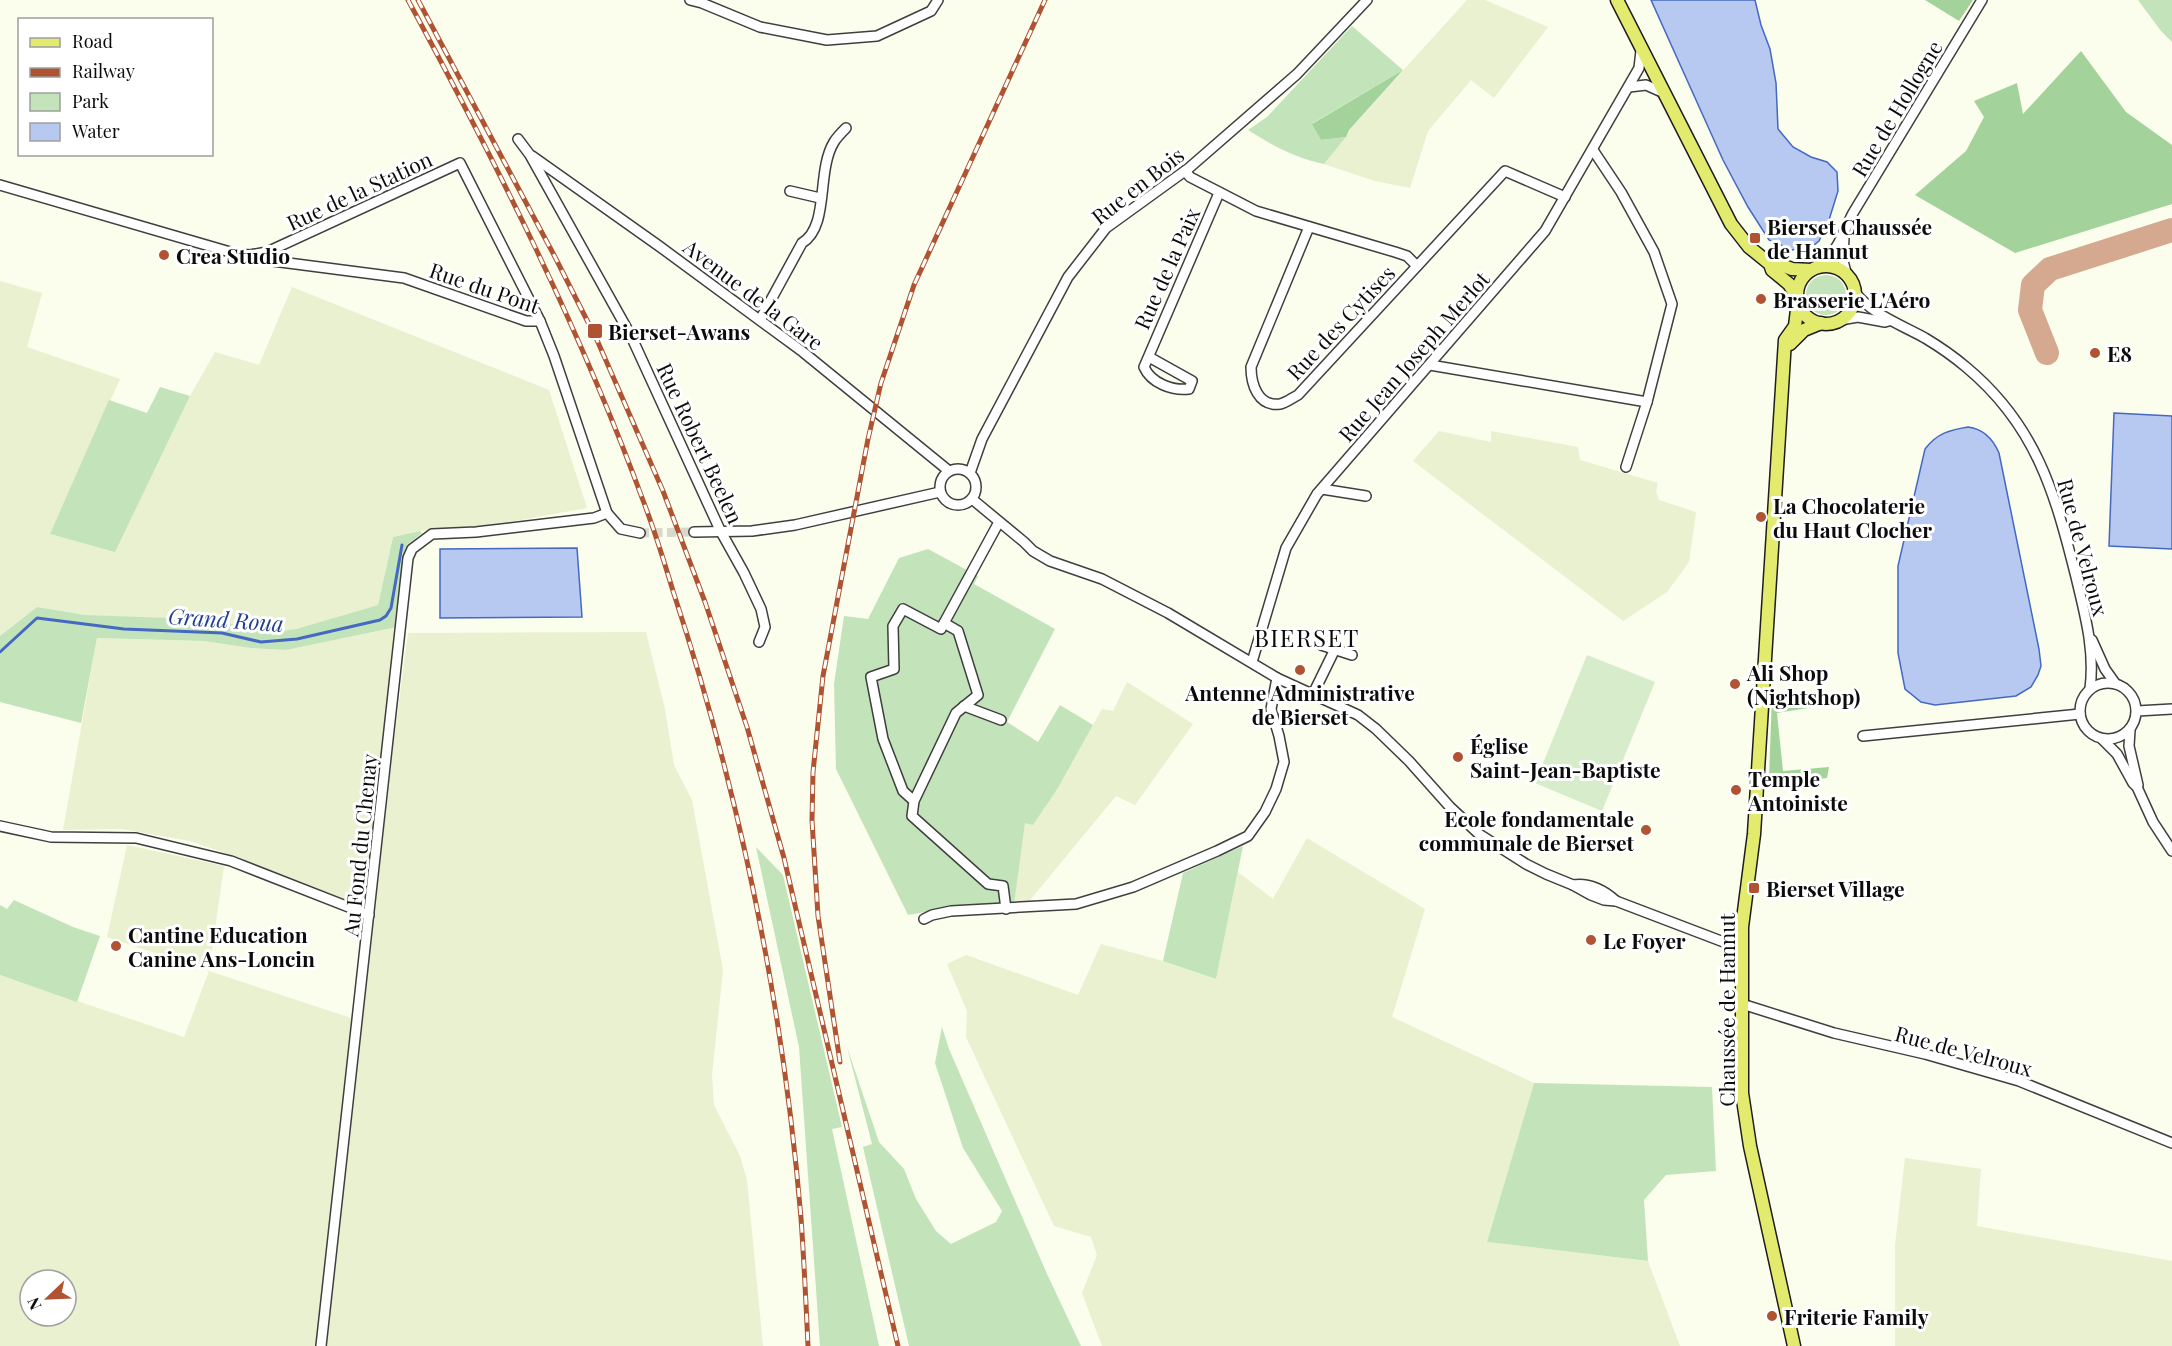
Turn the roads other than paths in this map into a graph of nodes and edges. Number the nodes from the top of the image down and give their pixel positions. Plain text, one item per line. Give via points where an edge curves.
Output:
1 (690, 0) edge
2 (938, 0) edge
3 (1367, 0) edge
4 (1617, 0) edge
5 (1982, 0) edge
6 (1641, 48) junction
7 (1629, 87) junction
8 (1664, 93) junction
9 (846, 128) dead end
10 (518, 139) dead end
11 (1593, 150) junction
12 (530, 155) junction
13 (1185, 171) junction
14 (0, 185) edge
15 (790, 191) dead end
16 (1219, 193) junction
17 (1565, 197) junction
18 (820, 198) junction
19 (1309, 226) junction
20 (1844, 236) junction
21 (250, 255) junction
22 (1770, 264) junction
23 (1417, 266) junction
24 (1815, 268) junction
25 (1847, 276) junction
26 (1854, 291) junction
27 (1797, 299) junction
28 (760, 320) junction
29 (1840, 320) junction
30 (540, 321) junction
31 (1889, 321) junction
32 (1821, 323) junction
33 (1786, 346) junction
34 (1149, 357) junction
35 (1430, 365) junction
36 (1647, 402) junction
37 (1626, 467) dead end
38 (949, 471) junction
39 (970, 473) junction
40 (1322, 489) junction
41 (940, 492) junction
42 (1366, 496) dead end
43 (972, 499) junction
44 (607, 513) junction
45 (999, 522) junction
46 (720, 530) junction
47 (694, 532) tunnel mouth
48 (640, 533) tunnel mouth
49 (944, 623) junction
50 (2091, 638) junction
51 (759, 642) dead end
52 (1321, 645) dead end
53 (1335, 649) junction
54 (1352, 655) dead end
55 (1252, 662) junction
56 (1277, 678) junction
57 (2115, 684) junction
58 (2090, 689) junction
59 (1314, 694) junction
60 (964, 706) junction
61 (2172, 709) edge
62 (2137, 711) junction
63 (2080, 714) junction
64 (1001, 720) dead end
65 (2130, 730) junction
66 (1863, 736) dead end
67 (2102, 739) junction
68 (2137, 787) junction
69 (914, 801) junction
70 (0, 826) edge
71 (2172, 851) edge
72 (1006, 909) junction
73 (369, 915) junction
74 (924, 919) dead end
75 (1742, 949) junction
76 (1742, 1004) junction
77 (2172, 1143) edge
78 (321, 1346) edge
79 (1794, 1346) edge

1 - 2 street via 760,27 827,40 877,36 931,11
3 - 13 street, Rue en Bois via 1297,74
4 - 6 main road
5 - 20 street, Rue de Hollogne via 1853,213
6 - 7 street, Rue Jean Joseph Merlot via 1639,68
6 - 8 main road
7 - 8 street via 1646,85
7 - 11 street, Rue Jean Joseph Merlot
8 - 22 main road via 1731,224 1749,247
9 - 18 street via 827,157
10 - 12 street, Rue Robert Beelen
11 - 17 street, Rue Jean Joseph Merlot
11 - 36 street via 1654,252 1672,304
12 - 28 street, Avenue de la Gare
12 - 46 street, Rue Robert Beelen via 631,336
13 - 16 street
13 - 39 street, Rue en Bois via 1106,228 1068,277 982,439
14 - 21 street, Rue de la Station
15 - 18 street
16 - 19 street via 1256,211
16 - 34 street, Rue de la Paix
17 - 23 street, Rue des Cytises via 1505,171
17 - 35 street, Rue Jean Joseph Merlot via 1545,231
18 - 28 street via 815,230 802,243
19 - 23 street via 1407,256
19 - 23 street, Rue des Cytises via 1251,367 1257,395 1270,403 1282,404 1298,395
20 - 24 street, Rue de Hollogne via 1831,257
20 - 25 street, Rue de Hollogne
21 - 30 street, Rue du Pont via 404,278 526,321
21 - 30 street, Rue de la Station via 267,252 460,164
22 - 24 main road via 1792,269
22 - 27 main road
24 - 25 main road via 1833,267
24 - 27 main road via 1800,281
25 - 26 main road
26 - 29 main road via 1852,308
26 - 31 street, Rue de Velroux
27 - 32 main road via 1806,316
27 - 33 main road, Chaussée de Hannut via 1796,321 1785,340
28 - 38 street, Avenue de la Gare
29 - 31 street, Rue de Velroux via 1858,317
29 - 32 main road
30 - 44 street, Rue du Pont
31 - 50 street, Rue de Velroux via 1934,344 1966,367 1997,397 2025,434 2055,499
32 - 33 main road via 1804,330
33 - 75 main road, Chaussée de Hannut via 1754,834
34 - 34 street, Rue de la Paix via 1192,381 1189,389 1176,391 1148,376 1144,367
35 - 36 street
35 - 40 street, Rue Jean Joseph Merlot
36 - 37 street
38 - 39 street via 960,469
38 - 41 street via 940,482
39 - 43 street via 976,488
40 - 42 street
40 - 55 street, Rue Jean Joseph Merlot via 1286,548
41 - 43 street via 954,505 961,506
41 - 46 street via 795,525 752,531
43 - 45 street
44 - 48 street via 621,530
44 - 73 street, Au Fond du Chenay via 582,520 432,534 412,549
45 - 49 street
45 - 55 street via 1050,561 1102,579
46 - 47 street
46 - 51 street, Rue Robert Beelen via 761,609 765,627
49 - 60 street via 958,631 978,695
49 - 69 street via 941,629 903,609 892,626 894,669 872,677 883,738 903,791
50 - 57 street, Rue de Velroux
50 - 58 street, Rue de Velroux
52 - 53 street
53 - 54 street
53 - 59 street
55 - 56 street
56 - 59 street
56 - 72 street via 1271,709 1284,762 1265,812 1248,836 1133,887 1076,904
57 - 58 street
57 - 62 street via 2131,694
58 - 63 street via 2080,705
59 - 75 street via 1376,729 1479,834 1526,864 1591,895
60 - 64 street
60 - 69 street via 956,713
61 - 62 street
62 - 65 street
63 - 66 street
63 - 67 street via 2085,727
65 - 67 street via 2117,738
65 - 68 street
67 - 68 street via 2118,754
68 - 71 street
69 - 72 street via 912,816 988,884 1003,886
70 - 73 street via 51,837 136,838 231,861
72 - 74 street via 951,911
73 - 78 street, Au Fond du Chenay
75 - 76 main road, Chaussée de Hannut
76 - 77 street, Rue de Velroux via 1834,1033 2019,1081
76 - 79 main road, Chaussée de Hannut via 1742,1093

